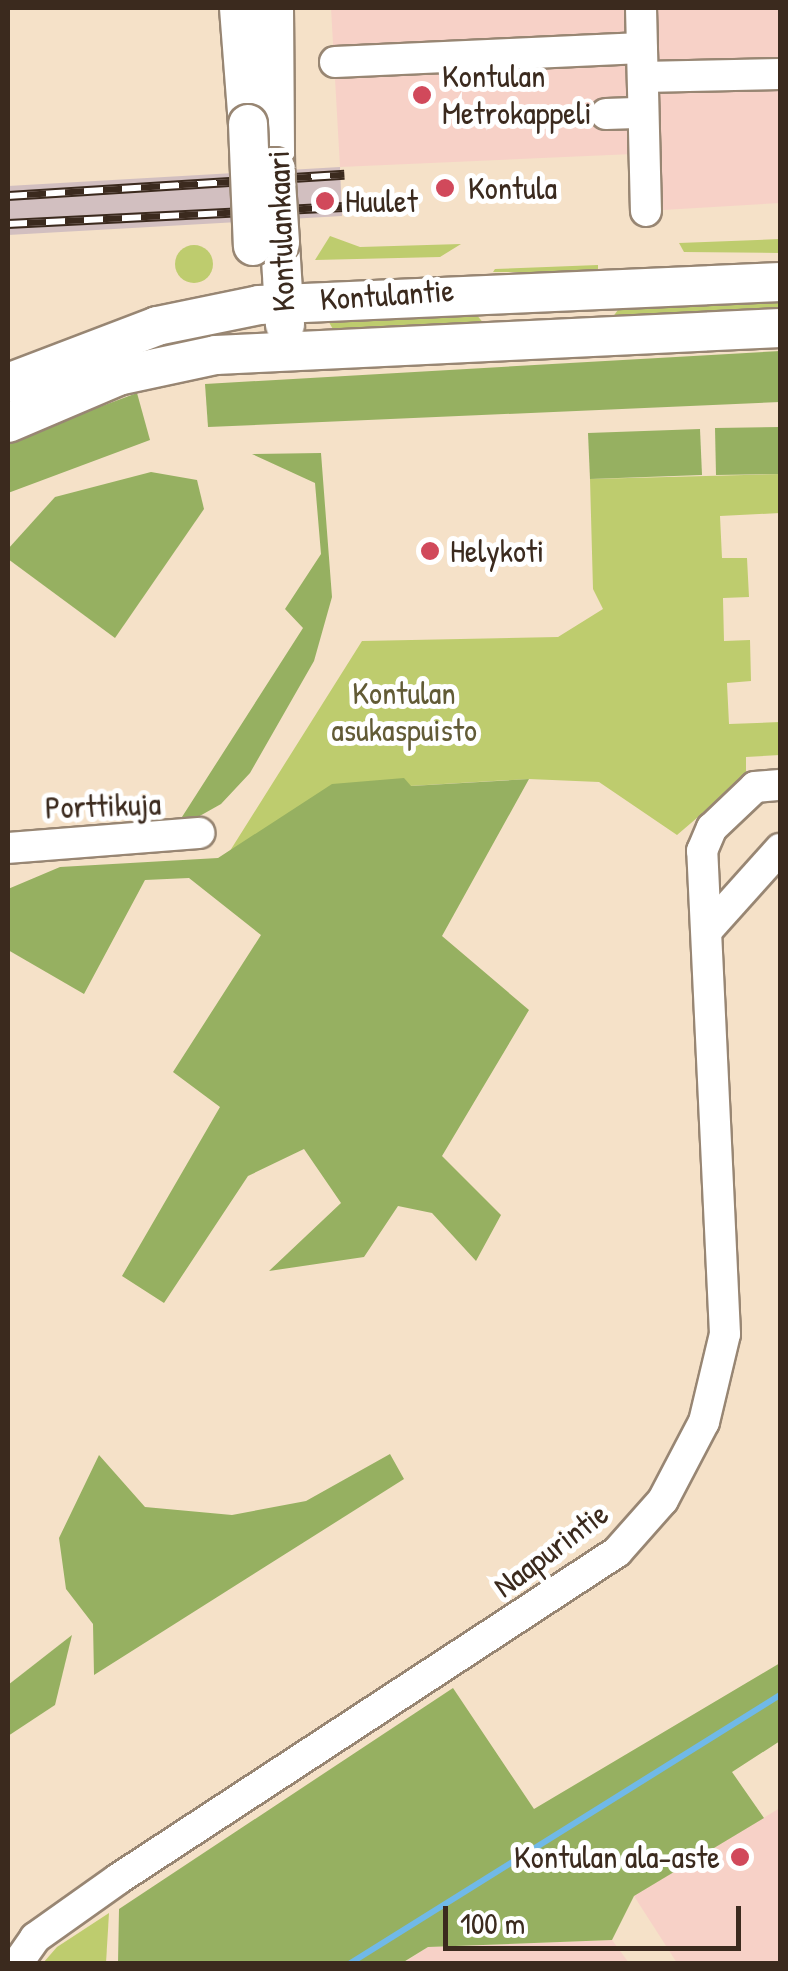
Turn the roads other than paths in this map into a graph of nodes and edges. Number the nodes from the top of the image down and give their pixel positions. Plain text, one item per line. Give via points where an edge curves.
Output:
1 (239, 8) edge
2 (274, 8) edge
3 (642, 8) edge
4 (335, 62) dead end
5 (642, 62) junction
6 (780, 74) edge
7 (644, 113) junction
8 (606, 114) dead end
9 (263, 124) junction
10 (642, 193) dead end
11 (780, 282) edge
12 (274, 303) junction
13 (780, 328) edge
14 (283, 348) junction
15 (8, 384) edge
16 (8, 423) edge
17 (780, 785) edge
18 (199, 833) dead end
19 (8, 848) edge
20 (780, 849) edge
21 (710, 927) junction
22 (21, 1939) edge
23 (17, 1964) edge

1 - 9 main road, Kontulankaari
2 - 9 main road, Kontulankaari
3 - 5 street
4 - 5 street
5 - 6 street
5 - 7 street
7 - 8 street
7 - 10 street
9 - 12 main road, Kontulankaari, bridge
11 - 12 main road, Kontulantie
12 - 14 main road, Kontulankaari
12 - 15 main road, Kontulantie via 157,326
13 - 14 main road, Kontulantie
14 - 16 main road, Kontulantie via 118,376
17 - 21 street, Naapurintie via 754,787 712,828 702,868
18 - 19 street, Porttikuja
20 - 21 street
21 - 22 street, Naapurintie via 725,1334 704,1422 662,1500 617,1552 571,1584
22 - 23 street, Naapurintie

